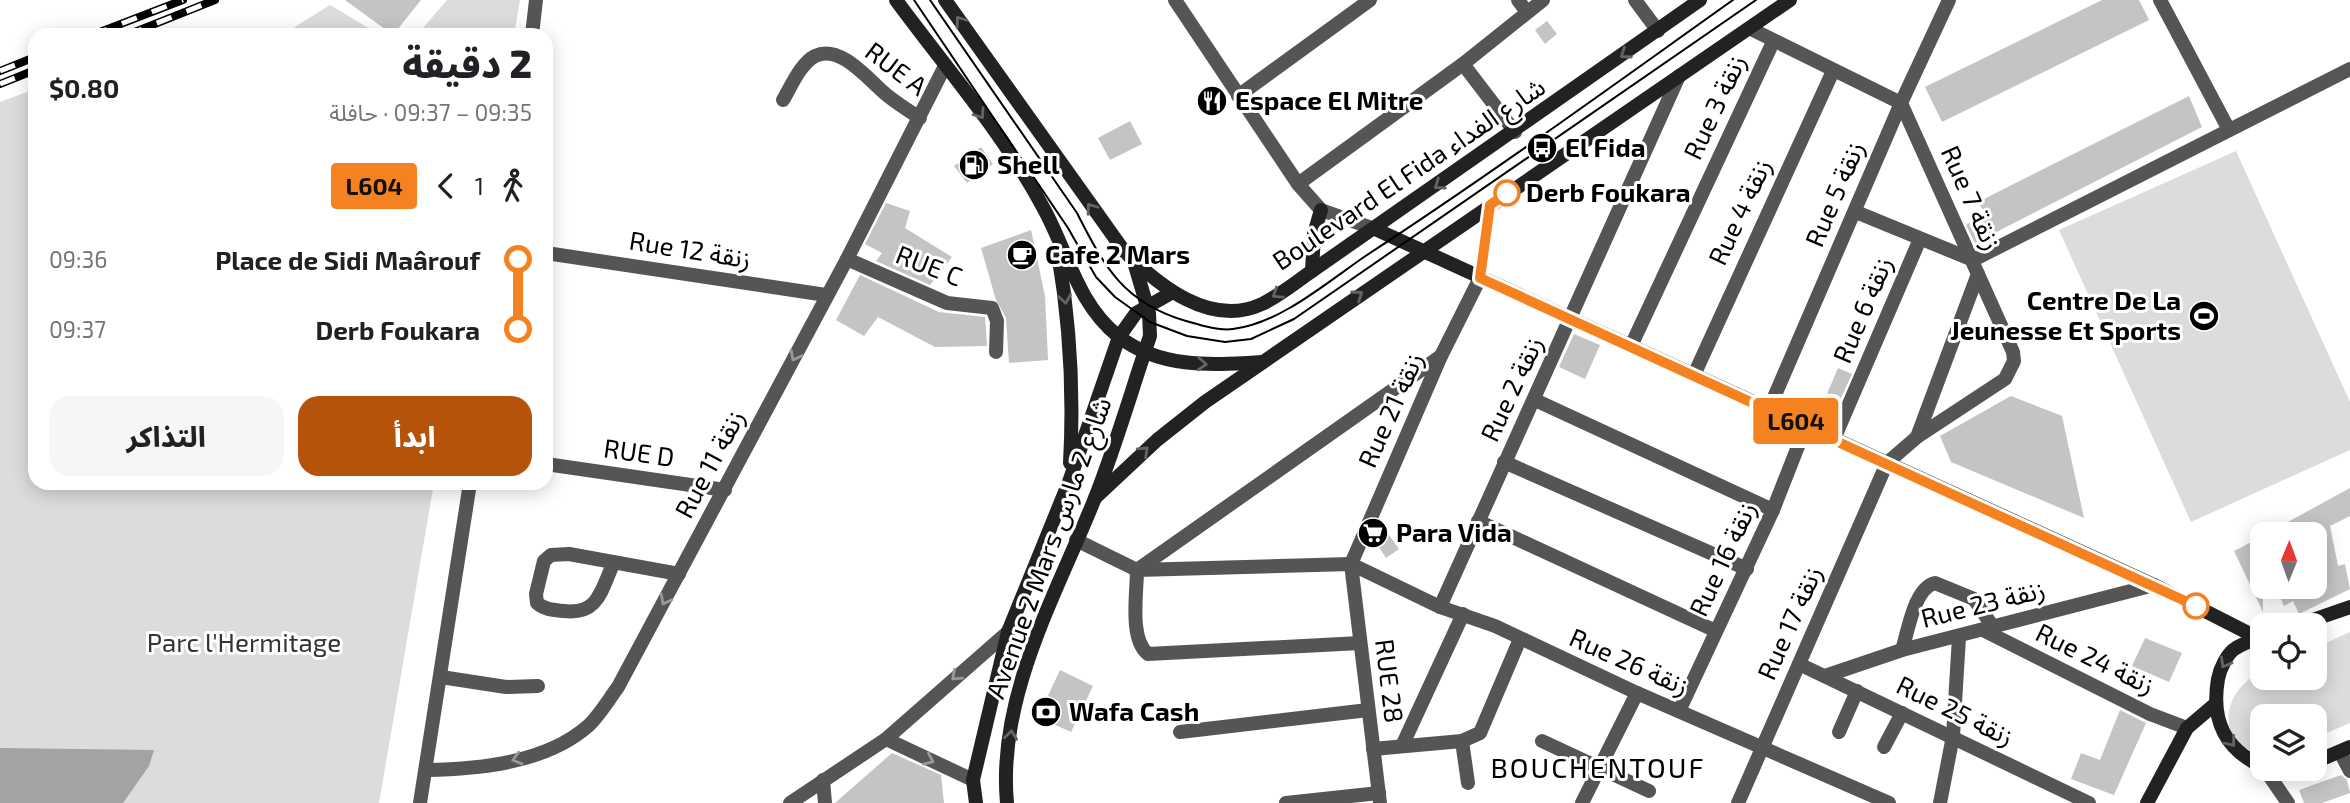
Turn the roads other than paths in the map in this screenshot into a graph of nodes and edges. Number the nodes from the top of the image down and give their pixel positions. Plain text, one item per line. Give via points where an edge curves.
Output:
1 (536, 0) edge
2 (896, 0) edge
3 (945, 0) edge
4 (1175, 0) edge
5 (1370, 0) edge
6 (1543, 0) edge
7 (1635, 0) edge
8 (1700, 0) edge
9 (1790, 0) edge
10 (1949, 0) edge
11 (2161, 1) edge
12 (1522, 6) edge
13 (533, 28) edge
14 (1751, 29) junction
15 (1658, 31) junction
16 (1773, 41) junction
17 (1464, 64) junction
18 (945, 66) junction
19 (2350, 69) edge
20 (1833, 71) junction
21 (1679, 76) junction
22 (1238, 96) junction
23 (783, 100) dead end
24 (1901, 103) junction
25 (920, 118) junction
26 (2229, 130) junction
27 (1515, 132) junction
28 (1298, 184) junction
29 (1490, 205) junction
30 (1321, 210) junction
31 (1857, 212) junction
32 (1375, 229) junction
33 (1054, 232) junction
34 (1920, 239) junction
35 (1422, 251) junction
36 (553, 254) edge
37 (847, 259) junction
38 (1134, 261) junction
39 (1975, 267) junction
40 (1312, 271) junction
41 (1480, 278) junction
42 (1173, 292) junction
43 (826, 295) junction
44 (1147, 306) junction
45 (1571, 319) junction
46 (1119, 337) junction
47 (1631, 346) junction
48 (996, 352) dead end
49 (1144, 352) junction
50 (1441, 356) junction
51 (1262, 362) junction
52 (1694, 375) junction
53 (1535, 400) junction
54 (1769, 409) junction
55 (1806, 426) junction
56 (1917, 437) junction
57 (1834, 439) junction
58 (1504, 462) junction
59 (1888, 463) junction
60 (553, 465) edge
61 (1069, 482) junction
62 (469, 490) edge
63 (725, 490) junction
64 (1095, 498) junction
65 (1773, 510) junction
66 (1478, 522) junction
67 (1076, 540) junction
68 (614, 562) junction
69 (1350, 564) junction
70 (1747, 569) junction
71 (1137, 570) junction
72 (679, 575) junction
73 (2154, 585) junction
74 (1440, 607) junction
75 (2350, 607) edge
76 (1463, 614) junction
77 (2327, 615) edge
78 (1988, 629) junction
79 (1716, 631) junction
80 (1008, 632) junction
81 (2250, 633) edge
82 (1959, 637) junction
83 (1520, 639) junction
84 (2250, 642) edge
85 (1360, 643) junction
86 (1902, 650) junction
87 (1799, 664) junction
88 (1825, 676) junction
89 (441, 677) junction
90 (538, 686) dead end
91 (1857, 691) junction
92 (1637, 693) junction
93 (2214, 705) junction
94 (1368, 710) junction
95 (1679, 711) junction
96 (1902, 713) junction
97 (2187, 728) junction
98 (1180, 732) dead end
99 (1839, 732) dead end
100 (1952, 736) junction
101 (886, 739) junction
102 (1462, 741) junction
103 (1542, 741) dead end
104 (1402, 746) junction
105 (1884, 747) dead end
106 (1763, 748) junction
107 (1373, 749) junction
108 (2345, 750) edge
109 (2327, 757) edge
110 (2250, 758) edge
111 (1598, 768) junction
112 (426, 770) junction
113 (2350, 771) edge
114 (823, 780) junction
115 (973, 780) junction
116 (2273, 781) edge
117 (1468, 783) dead end
118 (1649, 791) dead end
119 (1379, 798) edge
120 (419, 803) edge
121 (790, 803) edge
122 (825, 803) edge
123 (975, 803) edge
124 (1007, 803) edge
125 (1286, 803) edge
126 (1582, 803) edge
127 (1738, 803) edge
128 (1889, 803) edge
129 (1940, 803) edge
130 (2090, 803) edge
131 (2147, 803) edge
132 (2288, 803) edge

1 - 13 street
2 - 18 main road
38 -> 3 main road via 1110,234
4 - 22 street
5 - 22 street
6 - 12 street
7 - 15 street
8 - 15 main road, Boulevard El Fida شارع الفداء
9 - 14 main road
10 - 24 street, Rue 5 زنقة
11 - 26 street
12 - 17 street
14 - 16 street
14 - 21 main road
15 -> 27 main road, Boulevard El Fida شارع الفداء
16 - 20 street
16 - 47 street, Rue 3 زنقة
17 - 27 street
17 - 28 street
18 - 25 street, Rue 11 زنقة
18 -> 33 main road via 1009,154 1045,209
19 - 26 street
20 - 24 street
20 - 52 street, Rue 4 زنقة
21 - 29 main road
21 - 45 street, Rue 2 زنقة
22 - 28 street
23 - 25 street, RUE A via 805,65 816,56 830,55 857,68
24 - 31 street, Rue 5 زنقة
24 - 39 street, Rue 7 زنقة
25 - 37 street, Rue 11 زنقة
26 - 39 street
27 -> 32 main road, Boulevard El Fida شارع الفداء
28 - 30 street
29 - 35 main road
29 - 41 main road
30 - 32 street
30 - 40 main road
31 - 34 street
31 - 54 street, Rue 5 زنقة
32 - 35 main road
32 - 40 main road, Boulevard El Fida شارع الفداء
33 - 46 main road via 1082,294
33 -> 61 main road via 1070,348
34 - 39 street
34 - 57 street, Rue 6 زنقة
35 - 41 main road
51 -> 35 main road
36 - 43 street, Rue 12 زنقة
37 - 43 street, Rue 11 زنقة
37 - 48 street, RUE C via 947,303 992,308 997,321
38 - 42 main road, Boulevard El Fida شارع الفداء
38 - 44 main road, Avenue 2 Mars شارع 2 مارس
39 - 56 street
39 - 56 street, Rue 7 زنقة via 2014,361 2005,379
40 -> 42 main road, Boulevard El Fida شارع الفداء via 1261,304 1237,311 1215,309
41 - 45 main road
41 - 50 street, Rue 21 زنقة
42 - 44 main road
43 -> 63 street, Rue 11 زنقة
44 - 46 main road via 1125,324
44 - 49 main road, Avenue 2 Mars شارع 2 مارس via 1150,335
45 - 47 main road
45 - 53 street, Rue 2 زنقة
46 - 49 main road
46 - 61 main road, Avenue 2 Mars شارع 2 مارس
47 - 52 main road
49 -> 51 main road via 1196,364
49 - 64 main road, Avenue 2 Mars شارع 2 مارس
50 - 69 street, Rue 21 زنقة
50 - 71 street
64 -> 51 main road via 1157,440
52 - 54 main road
53 - 58 street, Rue 2 زنقة
53 - 65 street
54 - 55 main road
55 - 57 main road
55 - 65 street, Rue 16 زنقة
56 - 59 street
57 - 59 main road
58 - 66 street, Rue 2 زنقة
58 - 70 street
59 - 73 main road
59 - 87 street, Rue 17 زنقة
60 - 63 street, RUE D
61 - 80 main road, Avenue 2 Mars شارع 2 مارس
62 - 89 street
63 - 72 street, Rue 11 زنقة
64 - 67 main road, Avenue 2 Mars شارع 2 مارس
65 - 70 street, Rue 16 زنقة
66 - 74 street, Rue 2 زنقة
66 - 79 street
67 - 71 street
124 -> 67 main road, Avenue 2 Mars شارع 2 مارس via 1011,727 1044,619
68 - 68 street via 569,554 547,557 537,603 551,610 588,610
68 - 72 street
69 - 71 street
69 - 74 street, Rue 26 زنقة
69 - 85 street, RUE 28
70 - 79 street, Rue 16 زنقة
71 - 85 street via 1138,635 1148,654
72 -> 112 street, Rue 11 زنقة via 618,687 588,726 553,747 508,762
73 - 78 street, Rue 23 زنقة
73 - 81 main road
74 - 76 street, Rue 26 زنقة
75 - 77 main road
76 - 83 street, Rue 26 زنقة
76 - 104 street
78 - 82 street, Rue 23 زنقة
78 - 86 street, Rue 25 زنقة via 1974,598 1942,583 1928,584
78 - 97 street, Rue 24 زنقة via 2150,714
79 - 95 street, Rue 16 زنقة
80 -> 101 street
80 - 115 main road, Avenue 2 Mars شارع 2 مارس
82 - 86 street, Rue 23 زنقة
82 - 100 street
83 - 92 street, Rue 26 زنقة
83 - 102 street via 1488,722 1480,733
84 -> 93 main road via 2235,648 2227,658
85 - 94 street, RUE 28
86 - 88 street, Rue 23 زنقة
87 - 88 street, Rue 25 زنقة
87 - 106 street, Rue 17 زنقة
88 - 91 street, Rue 25 زنقة
89 - 90 street via 506,687
89 - 112 street
91 - 96 street, Rue 25 زنقة
91 - 99 street
92 - 95 street, Rue 26 زنقة
92 - 111 street
93 - 97 main road
93 -> 110 main road via 2232,746
94 - 98 street
94 - 107 street, RUE 28
95 - 106 street, Rue 26 زنقة
96 - 100 street, Rue 25 زنقة
96 - 105 street
97 - 131 main road
100 - 129 street
100 - 130 street, Rue 25 زنقة
101 - 114 street
101 -> 115 street
102 - 104 street
102 - 117 street
103 - 111 street
104 - 107 street
106 - 127 street, Rue 17 زنقة
106 - 128 street, Rue 26 زنقة
107 - 119 street, RUE 28
108 - 109 main road
108 - 113 street
111 - 118 street
111 - 126 street
112 - 120 street
114 - 121 street
114 - 122 street
115 - 123 main road, Avenue 2 Mars شارع 2 مارس
116 - 132 street
119 - 125 street

